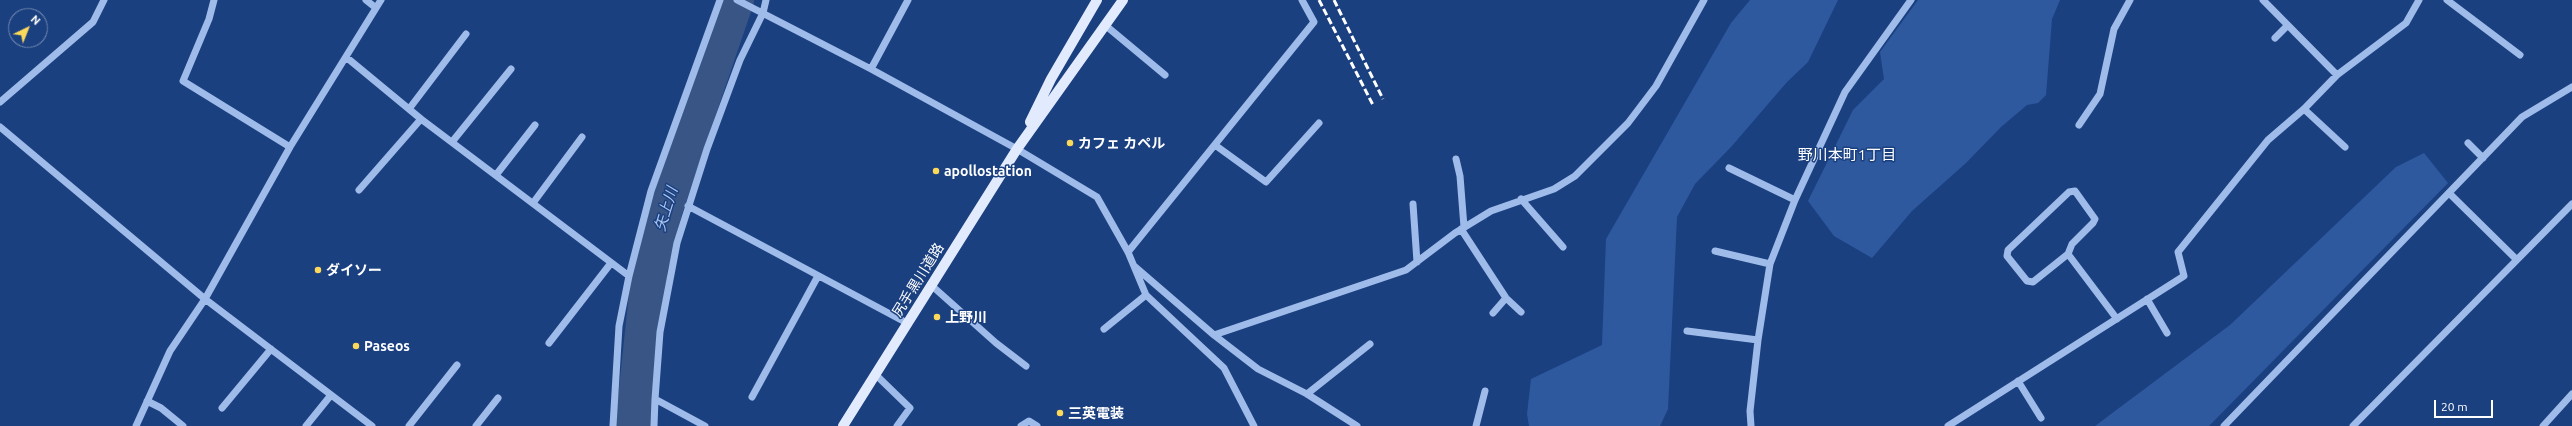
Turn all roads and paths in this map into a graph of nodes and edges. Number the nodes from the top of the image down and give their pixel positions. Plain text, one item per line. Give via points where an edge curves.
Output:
1 (104, 0) edge
2 (214, 0) edge
3 (366, 0) edge
4 (381, 0) edge
5 (720, 0) edge
6 (737, 0) edge
7 (766, 0) edge
8 (908, 0) edge
9 (1097, 0) edge
10 (1123, 0) edge
11 (1302, 0) edge
12 (1704, 0) edge
13 (1911, 0) edge
14 (2130, 0) edge
15 (2263, 0) edge
16 (2418, 0) edge
17 (2447, 0) edge
18 (376, 8) junction
19 (763, 13) junction
20 (1105, 25) junction
21 (2288, 26) junction
22 (466, 34) dead end
23 (2275, 38) dead end
24 (2520, 55) dead end
25 (346, 57) junction
26 (511, 69) dead end
27 (871, 69) junction
28 (1165, 75) dead end
29 (2337, 75) junction
30 (2571, 86) edge
31 (0, 102) edge
32 (409, 109) junction
33 (2304, 109) junction
34 (421, 119) junction
35 (1319, 122) dead end
36 (536, 125) dead end
37 (2080, 125) dead end
38 (0, 127) edge
39 (582, 137) dead end
40 (452, 142) junction
41 (1215, 144) junction
42 (2468, 144) dead end
43 (290, 147) junction
44 (2345, 147) dead end
45 (1017, 149) junction
46 (2483, 158) junction
47 (1456, 159) dead end
48 (1729, 168) dead end
49 (496, 175) junction
50 (359, 190) dead end
51 (2449, 193) junction
52 (1521, 199) junction
53 (1795, 200) junction
54 (533, 203) junction
55 (1413, 204) dead end
56 (2572, 204) edge
57 (688, 206) junction
58 (1462, 228) junction
59 (1563, 247) dead end
60 (1715, 251) dead end
61 (1128, 252) junction
62 (2068, 254) junction
63 (2516, 259) junction
64 (1417, 262) junction
65 (611, 263) junction
66 (1133, 264) junction
67 (1770, 264) junction
68 (629, 276) junction
69 (818, 276) junction
70 (931, 285) junction
71 (1146, 295) junction
72 (1506, 298) junction
73 (205, 299) junction
74 (2147, 299) junction
75 (1521, 312) dead end
76 (1493, 313) dead end
77 (2116, 319) junction
78 (907, 323) junction
79 (1104, 329) dead end
80 (1687, 330) dead end
81 (2167, 333) dead end
82 (1214, 335) junction
83 (1758, 340) junction
84 (549, 343) dead end
85 (1370, 344) dead end
86 (271, 349) junction
87 (457, 365) dead end
88 (1026, 366) dead end
89 (875, 374) junction
90 (2018, 381) junction
91 (1485, 391) dead end
92 (1307, 394) junction
93 (2572, 394) edge
94 (331, 395) junction
95 (752, 397) dead end
96 (498, 398) dead end
97 (655, 399) junction
98 (147, 401) junction
99 (222, 408) dead end
100 (2041, 418) dead end
101 (136, 426) edge
102 (183, 426) edge
103 (306, 426) edge
104 (372, 426) edge
105 (409, 426) edge
106 (476, 426) edge
107 (613, 426) edge
108 (654, 426) edge
109 (705, 426) edge
110 (843, 426) edge
111 (897, 426) edge
112 (1021, 426) edge
113 (1037, 426) edge
114 (1254, 426) edge
115 (1357, 426) edge
116 (1476, 426) edge
117 (1751, 426) edge
118 (1948, 426) edge
119 (2224, 426) edge
120 (2353, 426) edge
121 (2542, 426) edge

1 - 31 street via 93,22
2 - 43 street via 209,19 183,81
3 - 18 street
4 - 18 street
5 - 68 street via 651,192
6 - 19 street
7 - 19 street
8 - 27 street
9 - 45 main road, 尻手黒川道路 via 1051,79
10 - 20 main road, 尻手黒川道路
11 - 41 street via 1314,22
12 - 52 street via 1656,86 1628,123 1575,176 1554,189
13 - 53 street via 1845,92
14 - 37 street via 2114,29 2100,94
15 - 21 street
16 - 29 street via 2406,23
17 - 24 street
18 - 25 street
19 - 27 street
19 - 57 street via 740,60
20 - 28 street
20 - 45 main road, 尻手黒川道路
21 - 23 street
21 - 29 street
22 - 32 street
25 - 32 street
25 - 43 street
26 - 40 street
27 - 45 street
29 - 33 street
30 - 46 street via 2522,118
32 - 34 street
33 - 44 street
33 - 74 street via 2268,140 2178,252 2184,276
34 - 40 street
34 - 50 street
35 - 41 street via 1266,182
36 - 49 street
38 - 73 street
39 - 54 street
40 - 49 street
41 - 61 street
42 - 46 street
43 - 73 street
45 - 61 street via 1097,197
45 - 70 main road, 尻手黒川道路
46 - 51 street
47 - 58 street via 1460,176
48 - 53 street
49 - 54 street
51 - 63 street
51 - 119 street
52 - 58 street via 1490,210
52 - 59 street
53 - 67 street
54 - 65 street
55 - 64 street
56 - 63 street
57 - 69 street
57 - 97 street via 677,243 660,332
58 - 64 street
58 - 72 street
60 - 67 street
61 - 66 street
62 - 62 street via 2032,282 2027,282 2007,256 2008,250 2070,192 2075,192 2094,219 2072,244
62 - 77 street
63 - 120 street
64 - 82 street via 1406,270
65 - 68 street
65 - 84 street
66 - 71 street
66 - 82 street
67 - 83 street
68 - 107 street via 619,326
69 - 78 street
69 - 95 street
70 - 78 main road, 尻手黒川道路
70 - 88 street
71 - 79 street
71 - 114 street via 1224,368
72 - 75 street
72 - 76 street
73 - 86 street
73 - 98 street via 170,351
74 - 77 street
74 - 81 street
77 - 90 street
78 - 89 main road, 尻手黒川道路
80 - 83 street
82 - 92 street via 1258,369
83 - 117 street via 1750,411
85 - 92 street
86 - 94 street
86 - 99 street
87 - 105 street
89 - 110 main road, 尻手黒川道路
89 - 111 street via 910,408
90 - 100 street
90 - 118 street
91 - 116 street
92 - 115 street
93 - 121 street
94 - 103 street
94 - 104 street
96 - 106 street
97 - 108 street
97 - 109 street
98 - 101 street
98 - 102 street via 161,408
112 - 113 street via 1029,421

